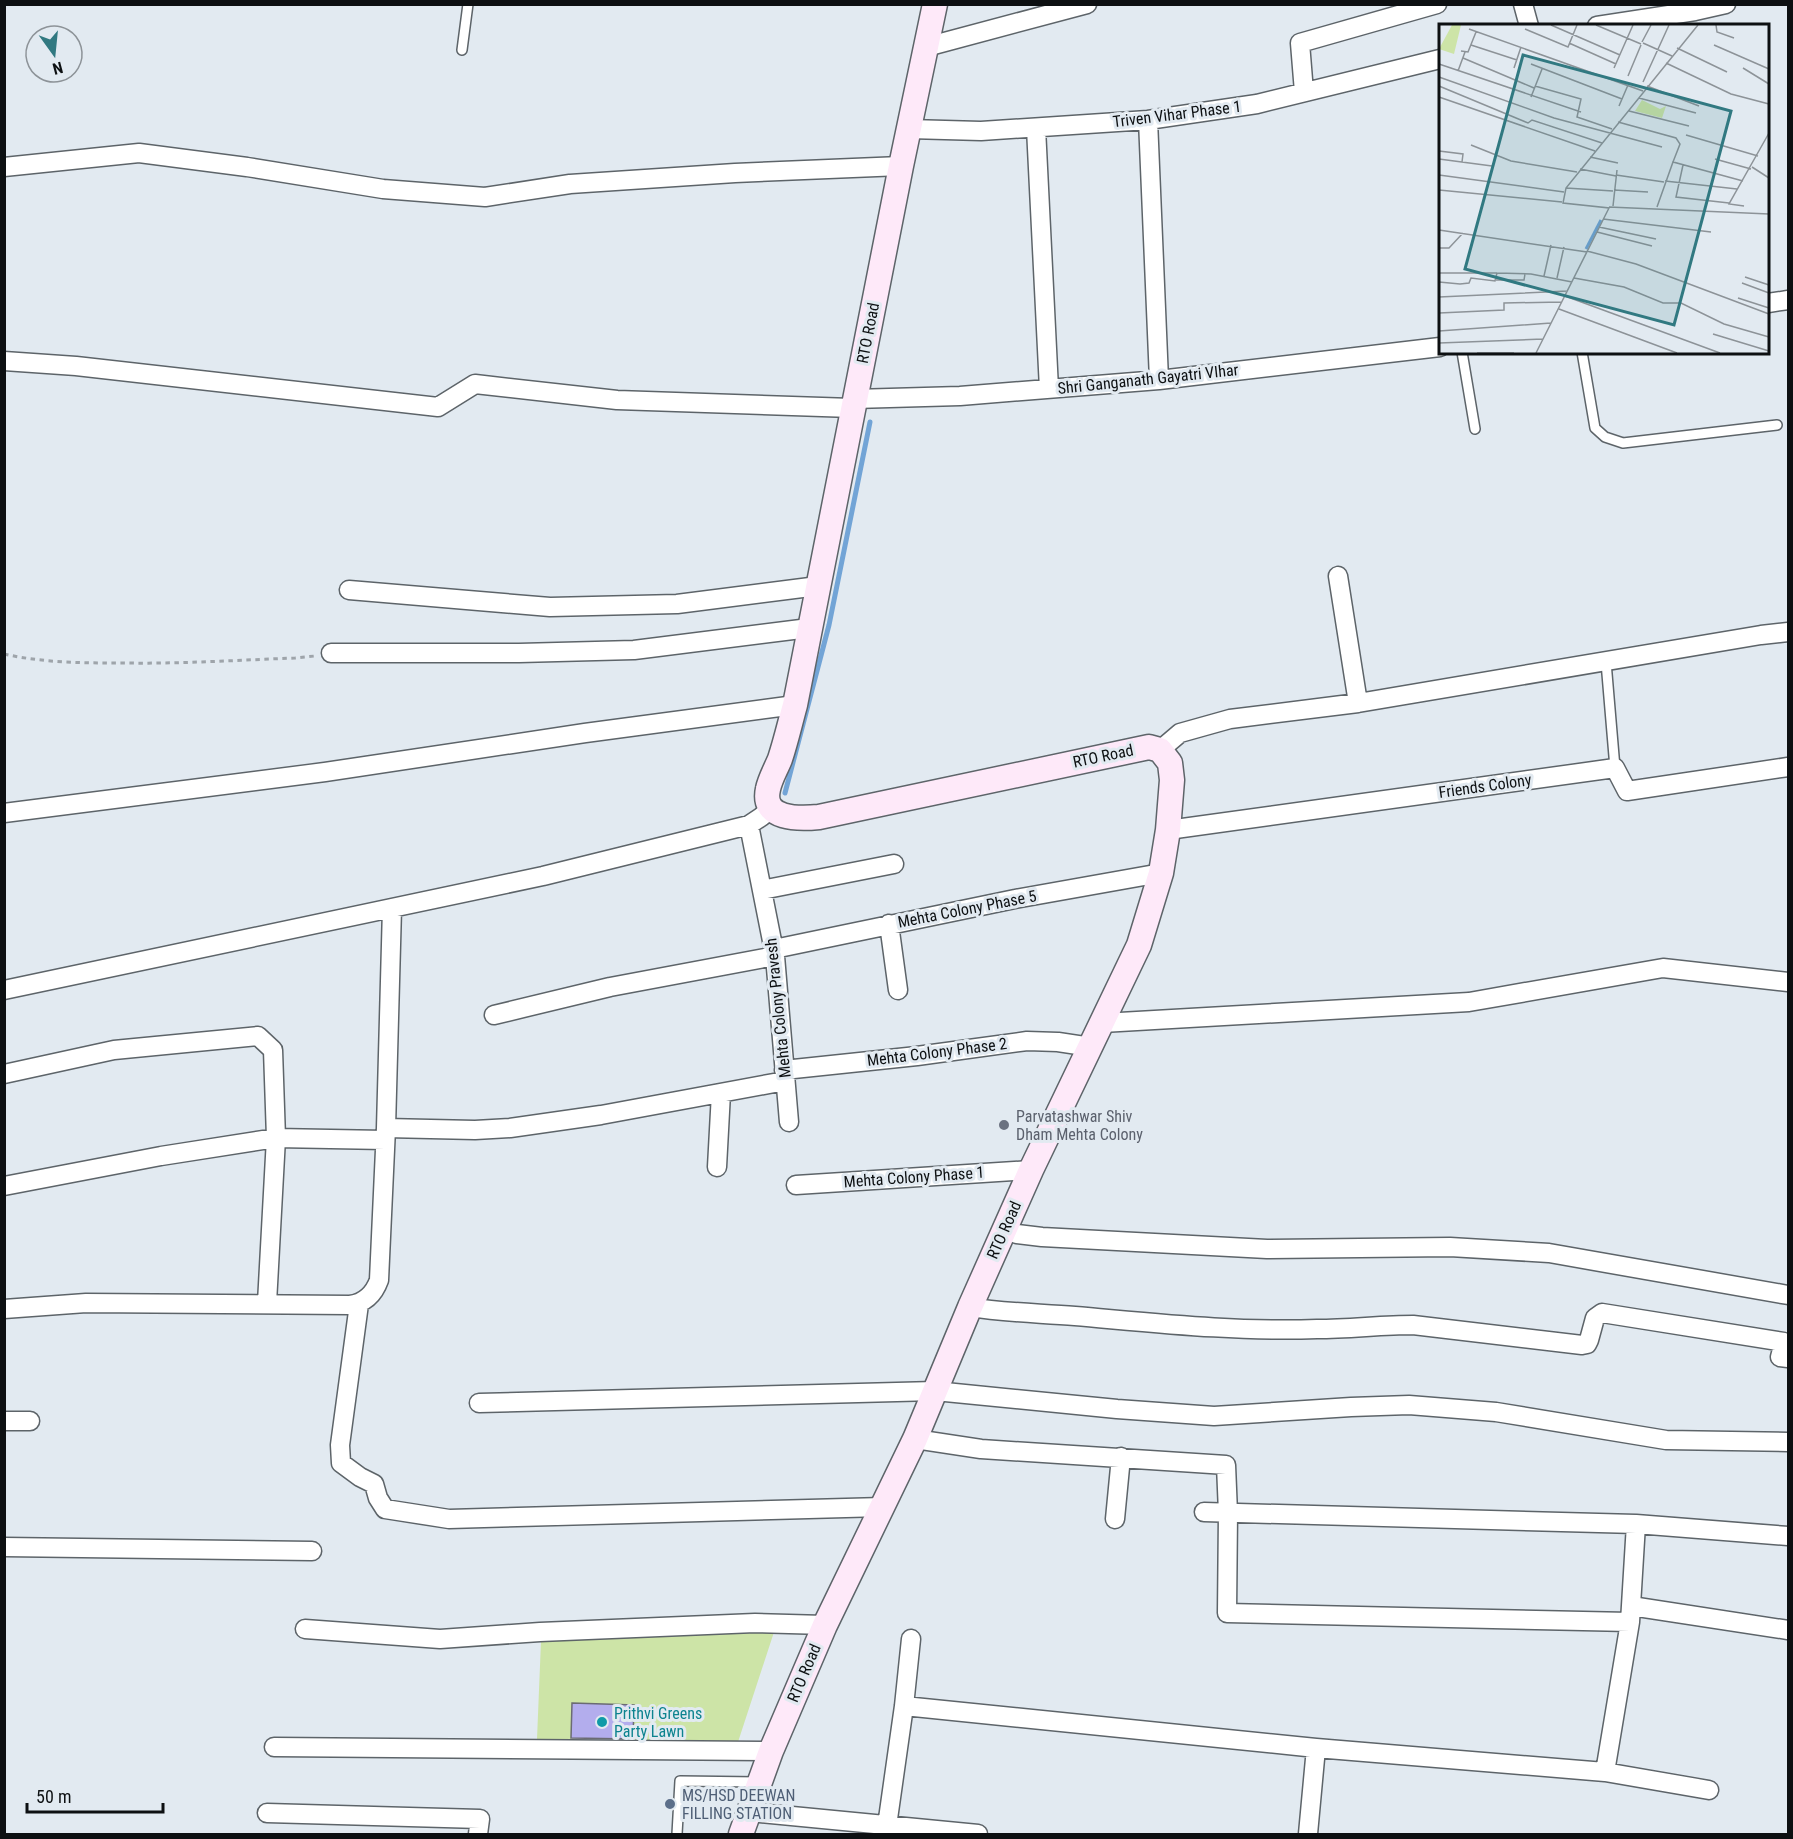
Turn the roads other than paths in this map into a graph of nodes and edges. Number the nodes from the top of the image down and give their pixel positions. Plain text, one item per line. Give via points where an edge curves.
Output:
1 (468, 4) edge
2 (935, 4) edge
3 (1087, 4) edge
4 (1437, 4) edge
5 (1523, 4) edge
6 (1726, 4) edge
7 (1528, 24) edge
8 (1610, 24) edge
9 (926, 47) junction
10 (462, 50) dead end
11 (1439, 59) edge
12 (1304, 92) junction
13 (1148, 120) junction
14 (1036, 128) junction
15 (909, 129) junction
16 (4, 166) edge
17 (901, 166) junction
18 (1788, 300) edge
19 (1769, 303) edge
20 (1439, 347) edge
21 (1462, 354) edge
22 (1582, 354) edge
23 (4, 361) edge
24 (1159, 380) junction
25 (1049, 389) junction
26 (854, 404) junction
27 (1777, 425) dead end
28 (1475, 429) dead end
29 (1338, 576) dead end
30 (818, 586) junction
31 (349, 590) dead end
32 (809, 628) junction
33 (1788, 632) edge
34 (331, 653) road end
35 (1606, 662) junction
36 (1358, 704) junction
37 (795, 705) junction
38 (1160, 750) junction
39 (1788, 766) edge
40 (1615, 768) junction
41 (772, 808) junction
42 (4, 813) edge
43 (748, 825) junction
44 (1168, 830) junction
45 (894, 864) dead end
46 (1161, 873) junction
47 (762, 890) junction
48 (392, 908) junction
49 (889, 924) junction
50 (774, 952) junction
51 (1788, 982) edge
52 (4, 990) edge
53 (898, 990) dead end
54 (494, 1015) dead end
55 (1102, 1023) junction
56 (1091, 1047) junction
57 (4, 1074) edge
58 (784, 1075) junction
59 (721, 1093) junction
60 (789, 1122) dead end
61 (386, 1134) junction
62 (276, 1138) junction
63 (717, 1167) dead end
64 (1031, 1170) junction
65 (796, 1185) dead end
66 (4, 1186) edge
67 (1004, 1229) junction
68 (1788, 1295) edge
69 (267, 1303) junction
70 (358, 1304) junction
71 (970, 1307) junction
72 (4, 1309) edge
73 (1788, 1358) edge
74 (935, 1391) junction
75 (479, 1402) dead end
76 (4, 1421) edge
77 (30, 1421) dead end
78 (915, 1439) junction
79 (1788, 1442) edge
80 (1121, 1457) junction
81 (883, 1508) junction
82 (1204, 1512) dead end
83 (1228, 1513) junction
84 (1115, 1519) dead end
85 (1636, 1524) junction
86 (1788, 1536) edge
87 (4, 1547) edge
88 (312, 1551) dead end
89 (1630, 1614) junction
90 (825, 1625) junction
91 (305, 1629) dead end
92 (1788, 1630) edge
93 (911, 1639) dead end
94 (904, 1706) junction
95 (274, 1747) dead end
96 (1316, 1748) junction
97 (771, 1751) junction
98 (1605, 1772) junction
99 (760, 1782) junction
100 (1709, 1790) dead end
101 (750, 1812) junction
102 (267, 1813) dead end
103 (887, 1826) junction
104 (478, 1834) edge
105 (677, 1834) edge
106 (741, 1834) edge
107 (978, 1834) edge
108 (1308, 1834) edge

1 - 10 lane
2 - 9 street, RTO Road
3 - 9 street
4 - 12 street via 1300,43
5 - 7 street
6 - 8 street
9 - 15 street, RTO Road
11 - 12 street, Triven Vihar Phase 1
12 - 13 street, Triven Vihar Phase 1 via 1257,104
13 - 14 street, Triven Vihar Phase 1
13 - 24 street
14 - 15 street, Triven Vihar Phase 1
14 - 25 street
15 - 17 street, RTO Road
16 - 17 street via 139,153 383,189 485,197 570,184
17 - 26 street, RTO Road
18 - 19 street
20 - 24 street, Shri Ganganath Gayatri VIhar
21 - 28 lane
22 - 27 lane via 1595,428 1605,437 1623,443
23 - 26 street, Shri Ganganath Gayatri VIhar via 67,364 438,407 475,384 617,399
24 - 25 street, Shri Ganganath Gayatri VIhar
25 - 26 street, Shri Ganganath Gayatri VIhar
26 - 30 street, RTO Road
29 - 36 street
30 - 31 street via 677,604 550,607
30 - 32 street, RTO Road
32 - 34 street via 634,650
32 - 37 street, RTO Road
33 - 35 street
35 - 36 street
35 - 40 lane
36 - 38 street via 1230,719 1180,733
37 - 41 street, RTO Road via 768,790
37 - 42 street
38 - 41 street, RTO Road via 1136,749 819,817 789,818
38 - 44 street, RTO Road via 1170,763 1172,780
39 - 40 street via 1628,791
40 - 44 street, Friends Colony
41 - 43 street
43 - 47 street, Mehta Colony Pravesh
43 - 48 street via 543,876
44 - 46 street, RTO Road
45 - 47 street
46 - 49 street, Mehta Colony Phase 5
46 - 55 street, RTO Road via 1139,945
47 - 50 street, Mehta Colony Pravesh
48 - 52 street
48 - 61 street
49 - 50 street, Mehta Colony Phase 5
49 - 53 street
50 - 54 street, Mehta Colony Phase 5
50 - 58 street, Mehta Colony Pravesh
51 - 55 street via 1663,968 1469,1002
55 - 56 street, RTO Road
56 - 58 street, Mehta Colony Phase 2 via 1027,1041
56 - 64 street, RTO Road
57 - 62 street via 114,1050 258,1036 273,1050
58 - 59 street, Mehta Colony Phase 2
58 - 60 street, Mehta Colony Pravesh
59 - 61 street, Mehta Colony Phase 2 via 510,1128
59 - 63 street
61 - 62 street, Mehta Colony Phase 2
61 - 70 street via 379,1280 375,1292
62 - 66 street, Mehta Colony Phase 2
62 - 69 street
64 - 65 street, Mehta Colony Phase 1
64 - 67 street, RTO Road
67 - 68 street via 1042,1237 1267,1249 1450,1247 1549,1253
67 - 71 street, RTO Road
69 - 70 street
69 - 72 street via 86,1303
70 - 81 street via 341,1463 374,1485 385,1509 449,1519
71 - 73 street via 1234,1329 1413,1325 1582,1345 1587,1344 1595,1318 1602,1313 1784,1342 1780,1357
71 - 74 street, RTO Road
74 - 75 street
74 - 78 street, RTO Road
74 - 79 street via 1214,1416 1409,1405 1496,1412 1666,1440
76 - 77 street
78 - 80 street via 981,1449
78 - 81 street, RTO Road
80 - 83 street via 1226,1465
80 - 84 street
81 - 90 street, RTO Road
82 - 83 street
83 - 85 street
83 - 89 street via 1227,1613
85 - 86 street
85 - 89 street
87 - 88 street
89 - 92 street
89 - 98 street
90 - 91 street via 755,1623 440,1639
90 - 97 street, RTO Road
93 - 94 street
94 - 96 street
94 - 103 street
95 - 97 street
96 - 98 street
96 - 108 street
97 - 99 street, RTO Road
98 - 100 street
99 - 101 street, RTO Road
99 - 105 lane via 680,1781
101 - 103 street
101 - 106 street, RTO Road
102 - 104 street via 480,1819
103 - 107 street

